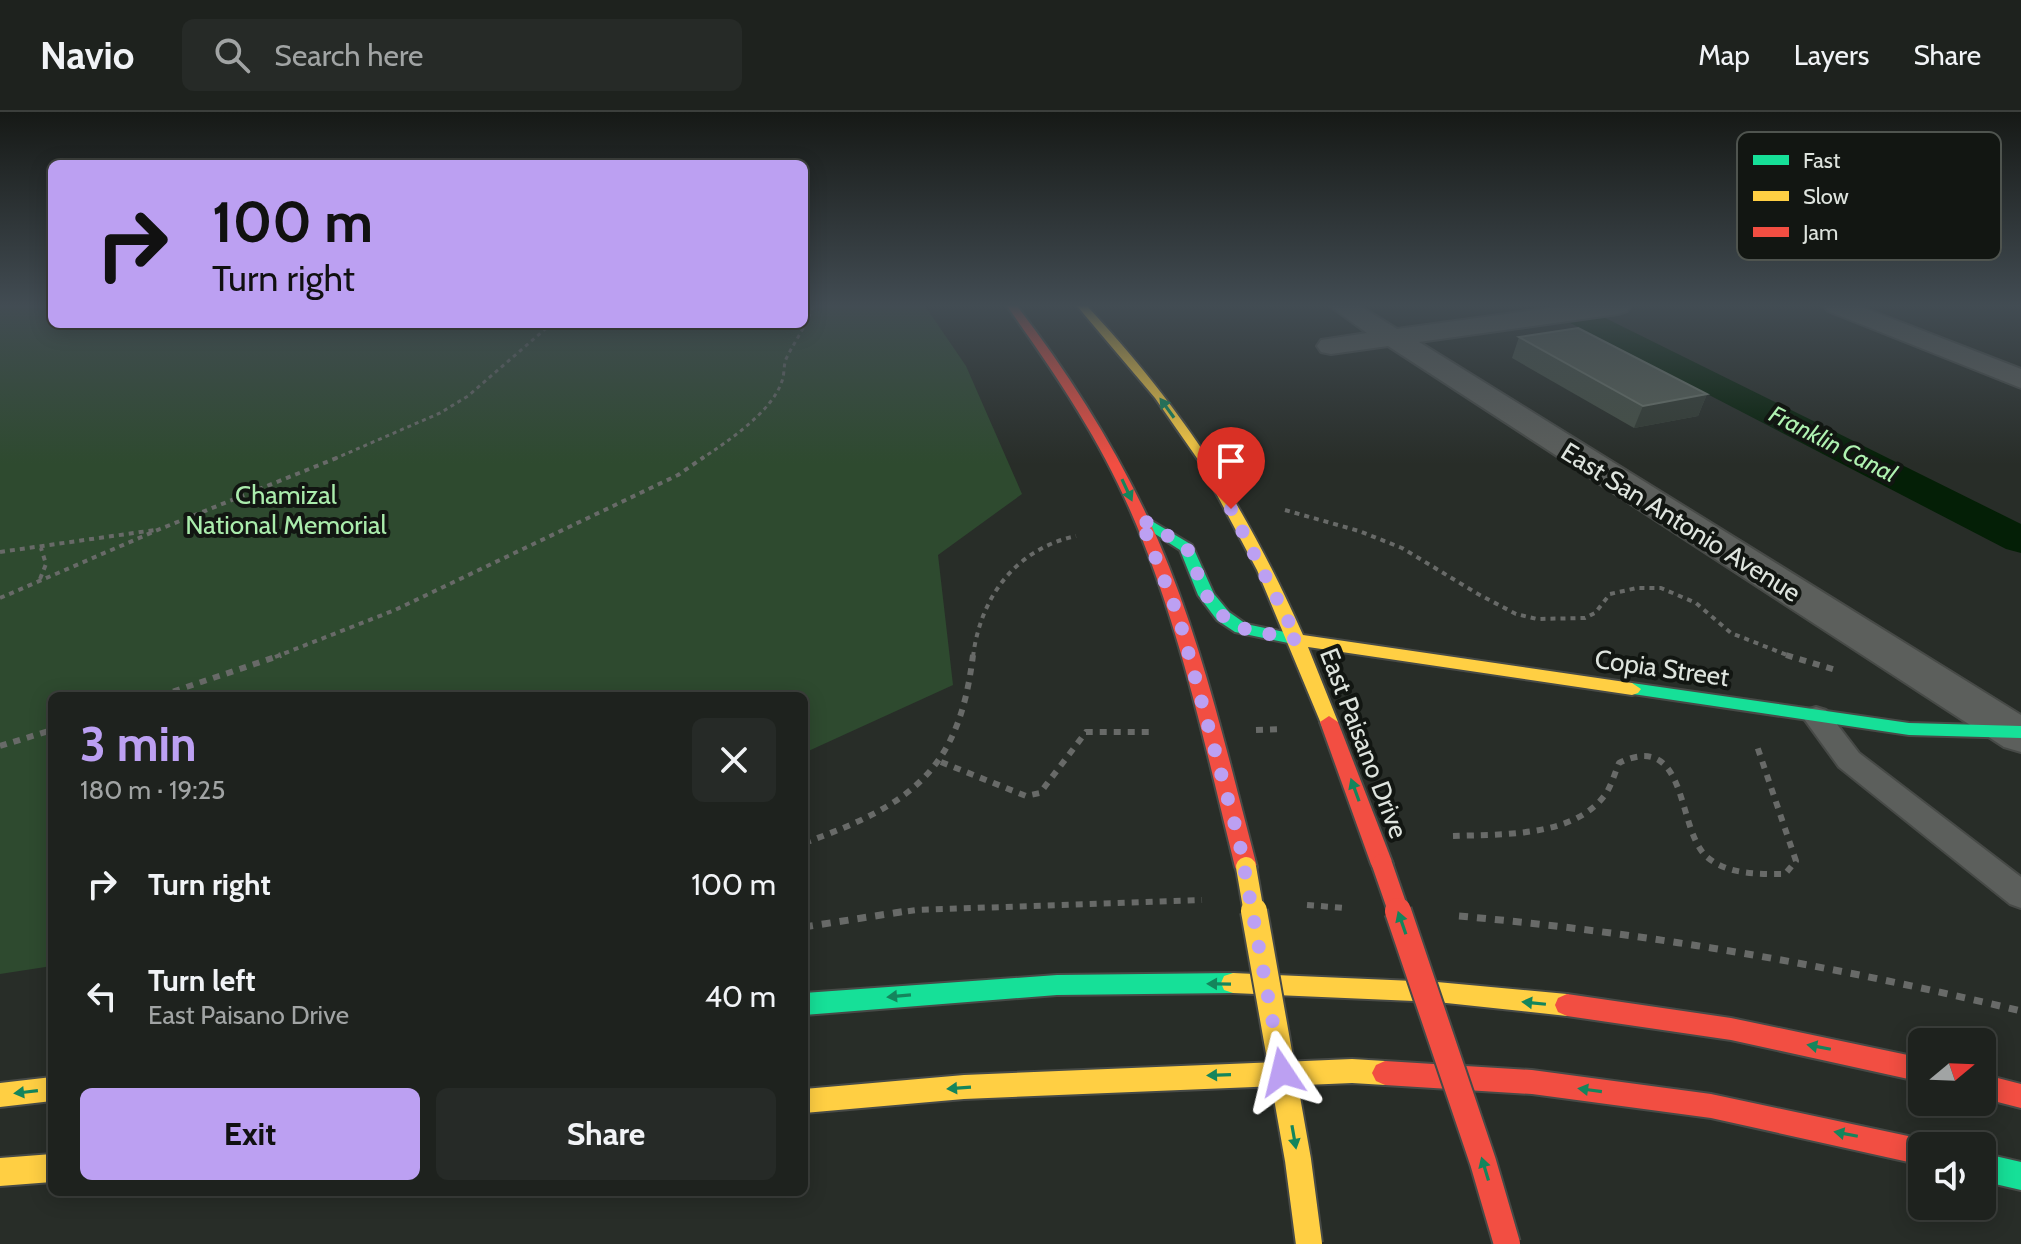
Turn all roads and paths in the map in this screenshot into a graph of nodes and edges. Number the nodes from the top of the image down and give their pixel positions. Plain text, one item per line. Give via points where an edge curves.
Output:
1 (511, 359) edge
2 (786, 359) edge
3 (1051, 359) edge
4 (1130, 359) edge
5 (1427, 359) edge
6 (1970, 359) edge
7 (2021, 379) edge
8 (1285, 510) dead end
9 (1140, 518) junction
10 (160, 529) junction
11 (1076, 536) dead end
12 (41, 547) junction
13 (0, 552) edge
14 (39, 580) junction
15 (0, 598) edge
16 (1298, 640) junction
17 (1840, 671) dead end
18 (172, 692) edge
19 (1816, 716) junction
20 (1291, 729) dead end
21 (1245, 730) dead end
22 (48, 731) edge
23 (1151, 732) dead end
24 (2019, 734) edge
25 (1755, 737) dead end
26 (0, 746) edge
27 (941, 762) junction
28 (1453, 836) dead end
29 (808, 842) edge
30 (2021, 895) edge
31 (808, 1004) edge
32 (1908, 1066) edge
33 (48, 1089) edge
34 (1996, 1090) edge
35 (0, 1095) edge
36 (2021, 1096) edge
37 (808, 1101) edge
38 (1908, 1149) edge
39 (48, 1168) edge
40 (1996, 1170) edge
41 (0, 1172) edge
42 (2021, 1176) edge
43 (1309, 1244) edge
44 (1507, 1244) edge

1 - 10 path via 440,413
2 - 18 path via 773,398 735,436 678,475 395,610 309,646
3 -> 9 main road via 1078,396
16 -> 4 main road, East Paisano Drive via 1247,535 1186,433
5 - 24 street, East San Antonio Avenue
6 - 7 street
8 - 17 path via 1372,534 1427,560 1489,603 1518,616 1587,619 1600,612 1610,594 1635,586 1661,587 1687,597 1727,631 1771,652
9 - 16 main road, Copia Street via 1187,548 1206,595 1223,616 1241,628
9 -> 43 main road, bridge via 1179,618 1246,867
10 - 12 path
10 - 14 path
11 - 27 path via 1036,552 994,591 979,620 963,719
12 - 13 path
12 - 14 path via 47,566
14 - 15 path
16 - 19 main road, Copia Street
44 -> 16 main road, East Paisano Drive, bridge via 1382,864
19 - 24 main road, Copia Street via 1909,729
19 - 30 lane via 1849,760
20 - 21 path
22 - 26 path
23 - 27 path via 1086,732 1040,793 1026,796
25 - 28 path via 1796,861 1785,874 1744,874 1713,861 1696,845 1675,774 1647,757 1619,763 1605,796 1572,820 1528,831
27 - 29 path via 903,794 849,827
32 -> 31 main road via 1662,1017 1375,987 1142,983
33 -> 35 main road
34 - 36 main road
38 -> 37 main road via 1711,1106 1532,1082 1352,1071 964,1087
39 - 41 main road
40 - 42 main road

